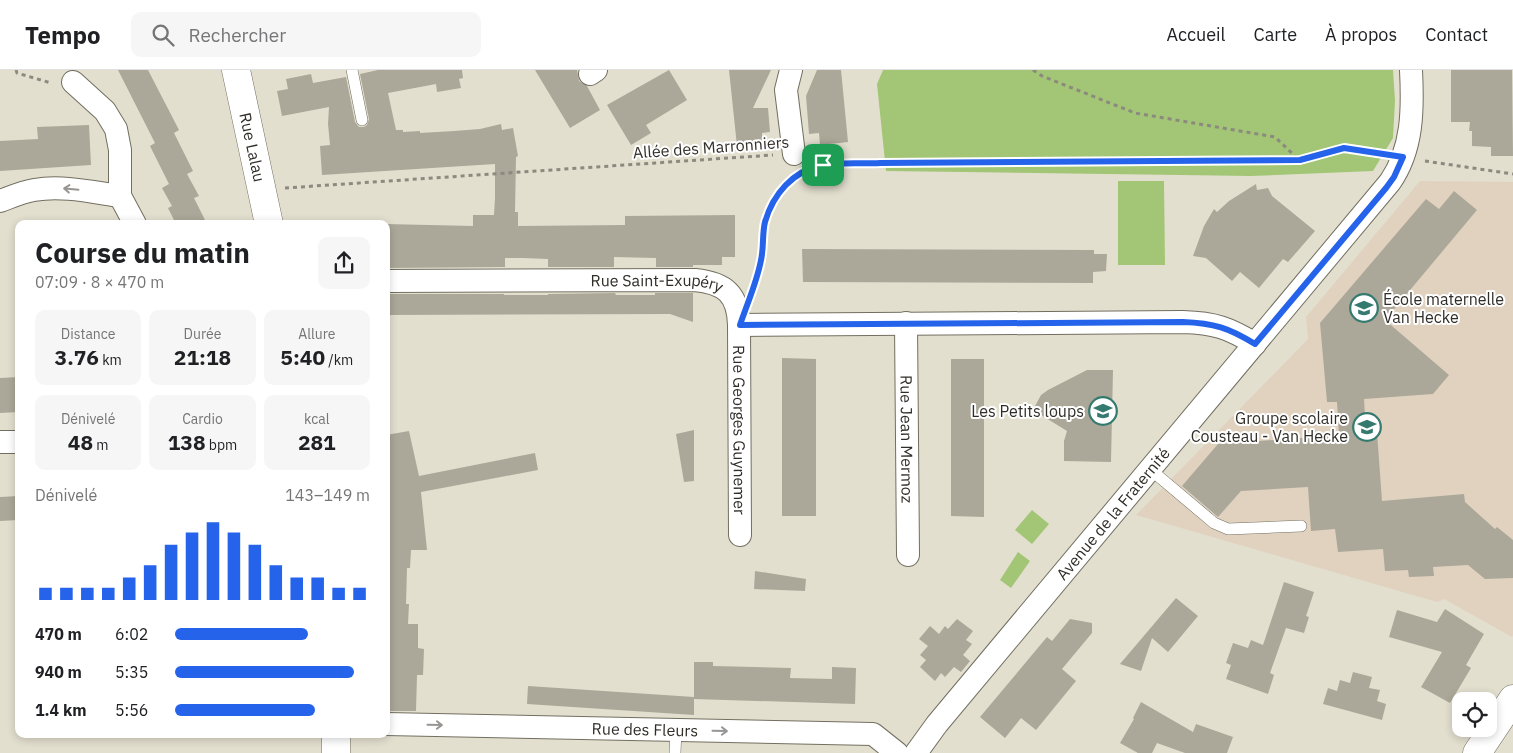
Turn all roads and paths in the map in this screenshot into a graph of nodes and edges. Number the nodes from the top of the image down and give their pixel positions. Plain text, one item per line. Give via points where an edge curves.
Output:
1 (16, 70) edge
2 (236, 70) edge
3 (352, 70) edge
4 (791, 70) edge
5 (1033, 70) edge
6 (1411, 70) edge
7 (73, 82) joint
8 (362, 120) dead end
9 (1403, 157) junction
10 (1300, 160) junction
11 (823, 165) junction
12 (799, 166) junction
13 (1513, 174) edge
14 (261, 190) junction
15 (120, 196) junction
16 (0, 201) edge
17 (133, 220) edge
18 (268, 220) edge
19 (390, 281) edge
20 (752, 288) dead end
21 (906, 323) junction
22 (740, 325) junction
23 (1255, 344) junction
24 (0, 442) edge
25 (15, 442) edge
26 (1151, 470) junction
27 (1301, 526) dead end
28 (740, 535) dead end
29 (908, 555) dead end
30 (1513, 699) edge
31 (390, 724) edge
32 (676, 730) junction
33 (336, 738) edge
34 (336, 753) edge
35 (675, 753) edge
36 (897, 753) edge
37 (916, 753) edge
38 (1477, 753) edge

1 - 7 path via 48,83
2 - 14 main road, Rue Lalau
3 - 8 lane
4 - 12 street via 786,90
5 - 10 path via 1135,112 1275,137
6 - 9 street, Avenue de la Fraternité via 1411,128
7 - 15 street via 105,111 116,129 120,150
9 - 10 path via 1344,148
9 - 13 path
9 - 23 street, Avenue de la Fraternité via 1386,188
10 - 11 path
11 - 12 path
11 - 12 path, Allée des Marronniers via 812,153
12 - 14 path, Allée des Marronniers
12 - 20 path via 769,211 761,259
14 - 18 main road, Rue Lalau
15 -> 16 street via 47,188
15 - 17 street
19 - 22 street, Rue Saint-Exupéry via 708,281 730,294 736,303
21 - 22 street
21 - 23 street via 1199,322 1232,330
21 - 29 street, Rue Jean Mermoz
22 - 28 street, Rue Georges Guynemer
23 - 26 street, Avenue de la Fraternité
24 - 25 street
26 - 27 lane via 1214,523 1228,529
26 - 37 street, Avenue de la Fraternité
30 - 38 main road
31 -> 32 street, Rue des Fleurs
32 - 35 lane
32 -> 36 street, Rue des Fleurs via 873,734
33 - 34 main road

